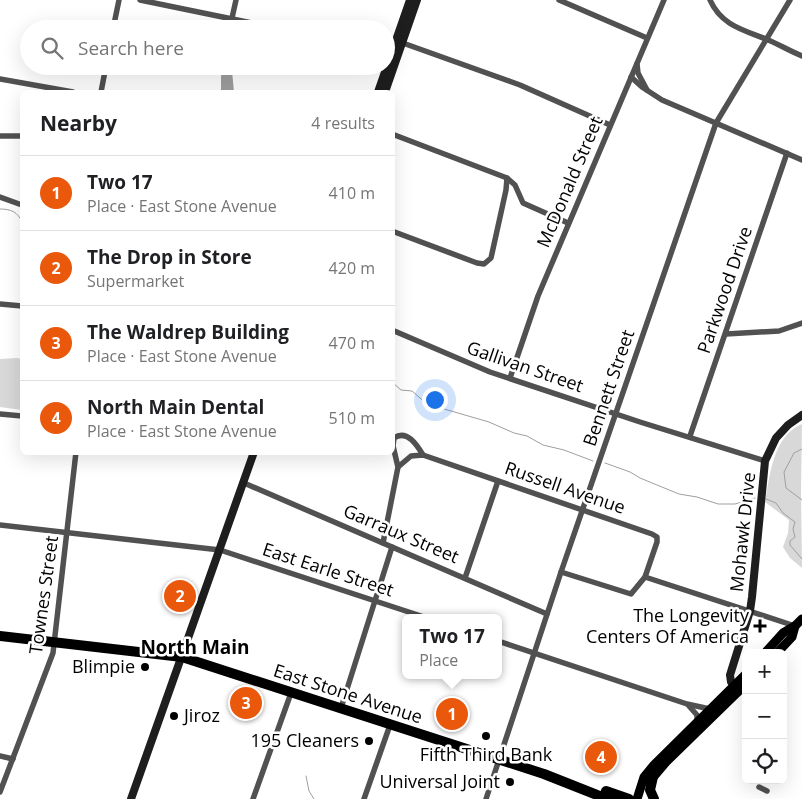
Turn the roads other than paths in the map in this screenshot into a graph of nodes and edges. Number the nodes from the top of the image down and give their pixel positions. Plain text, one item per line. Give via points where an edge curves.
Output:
1 (119, 0) edge
2 (140, 0) edge
3 (236, 0) edge
4 (410, 0) edge
5 (417, 0) edge
6 (559, 0) edge
7 (664, 0) edge
8 (710, 0) edge
9 (790, 0) edge
10 (232, 18) junction
11 (115, 20) edge
12 (241, 20) edge
13 (647, 38) junction
14 (767, 40) junction
15 (399, 42) junction
16 (395, 52) edge
17 (802, 56) edge
18 (637, 62) junction
19 (104, 75) edge
20 (385, 75) edge
21 (388, 75) edge
22 (631, 77) junction
23 (0, 79) edge
24 (61, 90) edge
25 (101, 90) edge
26 (379, 90) edge
27 (385, 90) edge
28 (648, 92) junction
29 (716, 123) junction
30 (610, 125) junction
31 (395, 135) edge
32 (0, 136) edge
33 (20, 136) edge
34 (787, 153) junction
35 (802, 160) edge
36 (507, 178) junction
37 (0, 197) edge
38 (20, 204) edge
39 (568, 223) junction
40 (395, 232) edge
41 (0, 304) edge
42 (20, 306) edge
43 (802, 323) edge
44 (395, 331) edge
45 (726, 334) junction
46 (510, 378) junction
47 (0, 414) edge
48 (616, 414) junction
49 (802, 414) edge
50 (20, 416) edge
51 (690, 436) junction
52 (395, 438) edge
53 (395, 454) edge
54 (76, 455) edge
55 (253, 455) edge
56 (423, 456) junction
57 (765, 461) junction
58 (398, 467) junction
59 (498, 481) junction
60 (244, 483) junction
61 (582, 510) junction
62 (0, 526) edge
63 (67, 533) junction
64 (383, 543) junction
65 (392, 547) junction
66 (220, 550) junction
67 (561, 572) junction
68 (645, 577) junction
69 (465, 578) junction
70 (375, 601) junction
71 (750, 611) junction
72 (415, 614) edge
73 (547, 614) junction
74 (802, 619) edge
75 (795, 626) junction
76 (0, 636) edge
77 (56, 642) junction
78 (502, 642) edge
79 (769, 649) edge
80 (781, 649) edge
81 (534, 653) junction
82 (182, 657) junction
83 (740, 687) edge
84 (291, 693) junction
85 (687, 704) junction
86 (341, 708) junction
87 (712, 710) junction
88 (698, 723) junction
89 (390, 725) junction
90 (0, 756) edge
91 (13, 759) junction
92 (500, 760) junction
93 (653, 777) junction
94 (561, 780) junction
95 (759, 787) dead end
96 (767, 791) dead end
97 (0, 792) edge
98 (591, 796) edge
99 (131, 799) edge
100 (253, 799) edge
101 (364, 799) edge
102 (486, 799) edge
103 (612, 799) edge
104 (629, 799) edge
105 (637, 799) edge
106 (654, 799) edge

1 - 11 street
2 - 10 street
3 - 10 street
4 - 15 street
5 - 15 street
6 - 13 street
7 - 13 street, McDonald Street
8 - 14 street via 717,13 734,27
9 - 14 street, Bennett Street
10 - 12 street
13 - 18 street, McDonald Street
14 - 17 street
14 - 29 street, Bennett Street
15 - 16 street
15 - 30 street via 527,88
18 - 22 street, McDonald Street
18 - 28 street via 638,73
19 - 25 street
20 - 26 street
21 - 27 street
22 - 28 street
22 - 30 street, McDonald Street
23 - 24 street
28 - 29 street
29 - 34 street
29 - 48 street, Bennett Street
30 - 39 street, McDonald Street
31 - 36 street
32 - 33 street
34 - 35 street
34 - 45 street, Parkwood Drive
36 - 39 street via 515,185 523,204
36 - 40 street via 491,258 484,264
37 - 38 street
39 - 46 street, McDonald Street via 538,296
41 - 42 street
43 - 45 street via 779,331
44 - 46 street, Gallivan Street
45 - 51 street, Parkwood Drive
46 - 48 street, Gallivan Street
47 - 50 street
48 - 51 street, Gallivan Street
48 - 61 street, Bennett Street
49 - 57 street, Mohawk Drive via 776,438
51 - 57 street, Gallivan Street
52 - 56 street via 403,435 412,440
53 - 58 street
54 - 63 street, Townes Street
55 - 60 street
56 - 58 street via 411,456
56 - 59 street, Russell Avenue
57 - 71 street, Mohawk Drive
58 - 64 street
59 - 61 street, Russell Avenue
59 - 69 street
60 - 64 street, Garraux Street
60 - 66 street
61 - 67 street, Bennett Street
61 - 68 street, Russell Avenue via 657,537
62 - 63 street, East Earle Street
63 - 66 street, East Earle Street
63 - 77 street, Townes Street
64 - 65 street, Garraux Street
65 - 69 street, Garraux Street
65 - 70 street
66 - 70 street, East Earle Street
66 - 82 street
67 - 68 street via 627,594 634,592
67 - 73 street, Bennett Street
68 - 71 street
69 - 73 street, Garraux Street
70 - 72 street, East Earle Street
70 - 86 street
71 - 75 street
71 - 83 street, Mohawk Drive via 730,675 731,682
73 - 81 street, Bennett Street
74 - 75 main road
75 - 79 main road via 783,633
75 - 80 main road via 792,637
76 - 77 highway, East Stone Avenue
77 - 82 highway, East Stone Avenue
77 - 91 street, Townes Street
78 - 81 street
81 - 85 street
81 - 92 street, Bennett Street
82 - 84 highway, East Stone Avenue
82 - 99 street
83 - 87 main road
83 - 93 main road
84 - 86 highway, East Stone Avenue
84 - 100 street
85 - 87 street
85 - 88 street via 698,715
86 - 89 highway, East Stone Avenue
87 - 88 main road
88 - 105 main road via 644,777
89 - 92 highway, East Stone Avenue
89 - 101 street
90 - 91 street
91 - 97 street, Townes Street
92 - 94 highway, East Stone Avenue
92 - 102 street, Bennett Street
93 - 105 main road
93 - 106 highway via 650,790
94 - 98 highway, East Stone Avenue
94 - 104 highway, East Stone Avenue
95 - 96 street
98 - 103 highway, East Stone Avenue

